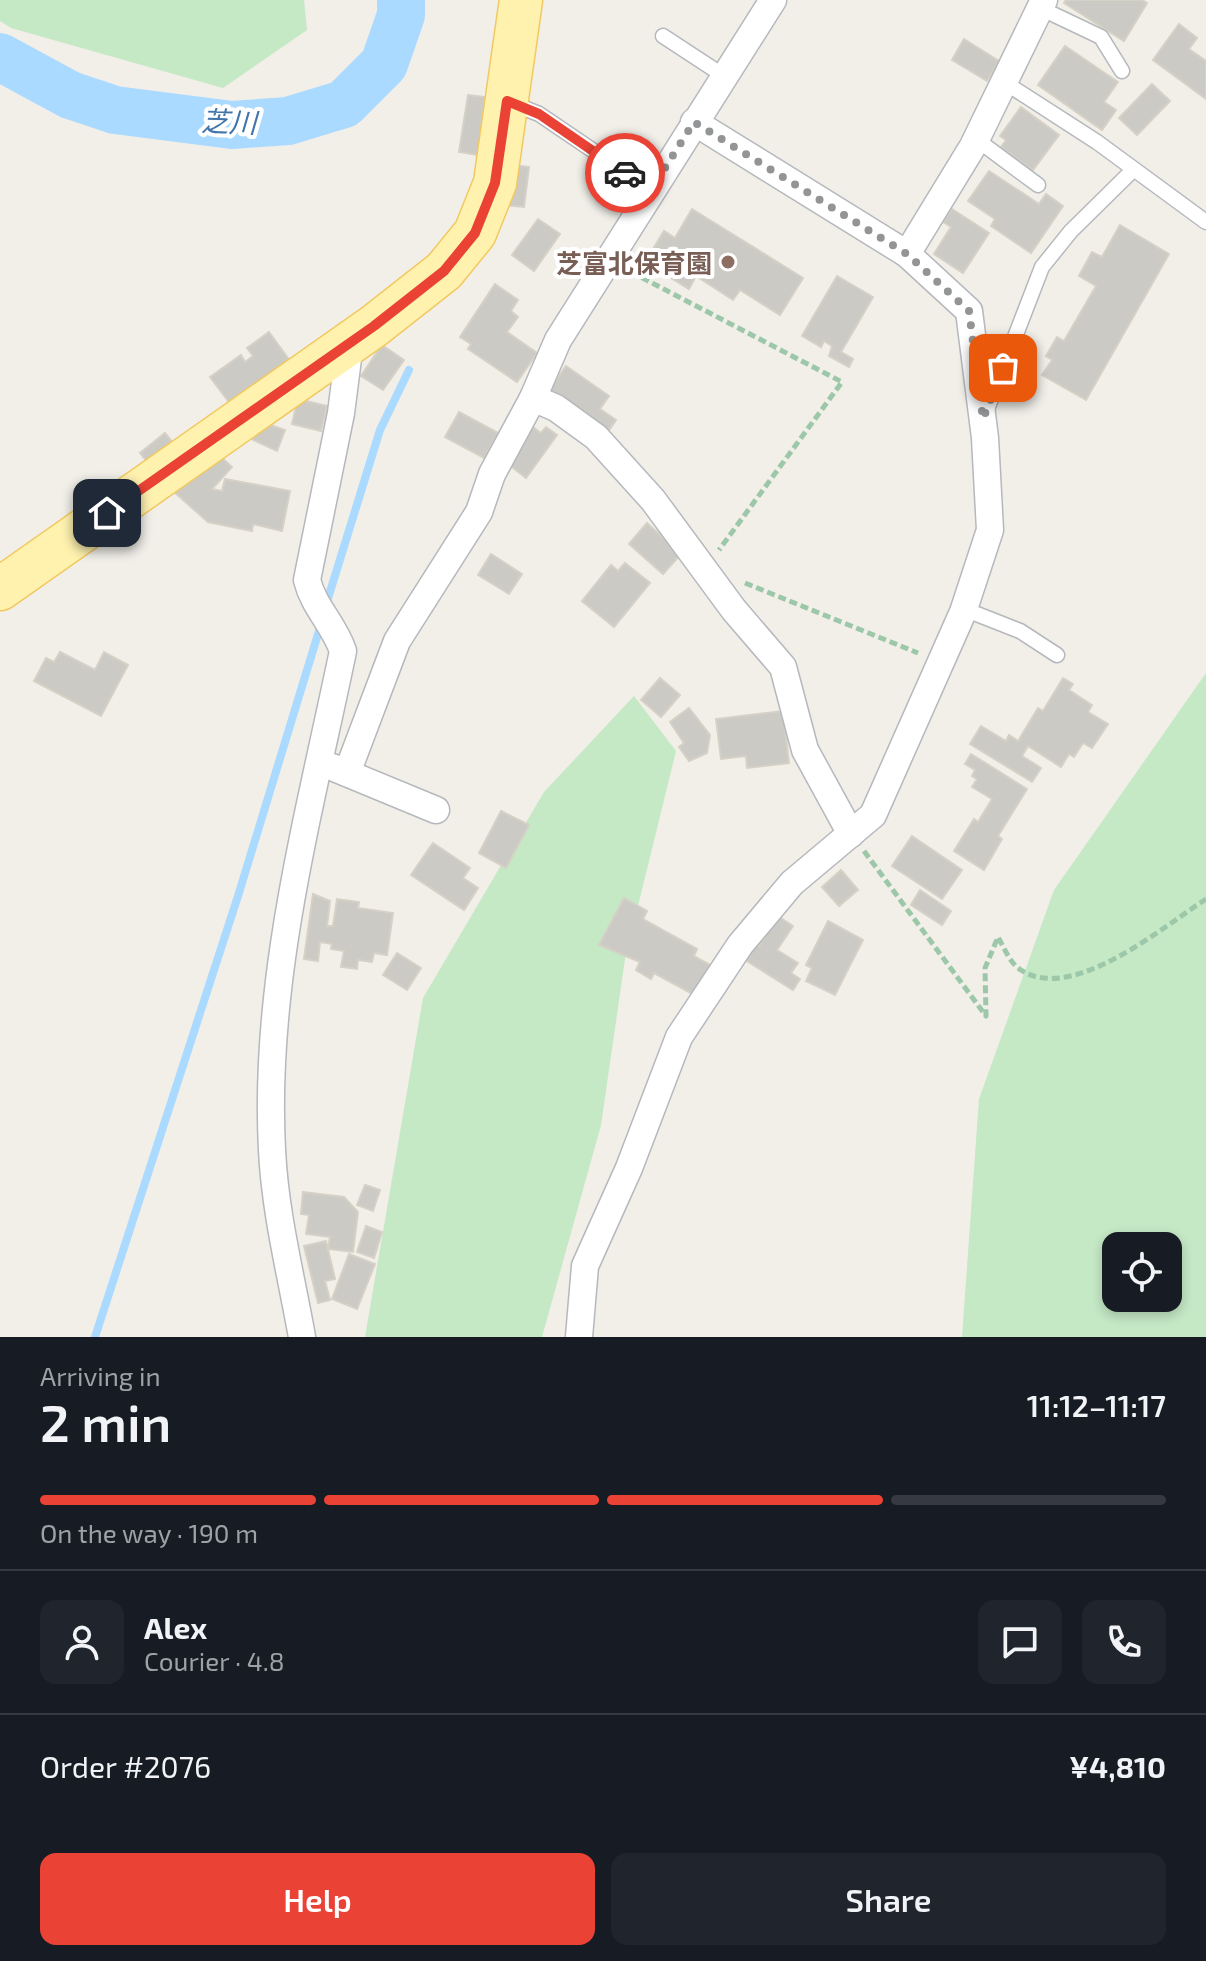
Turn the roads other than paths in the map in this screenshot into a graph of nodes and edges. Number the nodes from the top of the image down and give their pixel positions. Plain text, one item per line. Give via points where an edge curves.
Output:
1 (521, 0) edge
2 (773, 0) edge
3 (1042, 4) edge
4 (663, 36) dead end
5 (1122, 71) dead end
6 (724, 76) junction
7 (1004, 82) junction
8 (507, 101) junction
9 (694, 122) junction
10 (976, 139) junction
11 (1133, 170) junction
12 (1038, 185) dead end
13 (651, 190) junction
14 (1206, 222) edge
15 (907, 254) junction
16 (350, 343) junction
17 (533, 398) junction
18 (983, 419) junction
19 (0, 589) edge
20 (964, 609) junction
21 (1057, 655) dead end
22 (320, 763) junction
23 (347, 773) junction
24 (436, 810) dead end
25 (851, 834) junction
26 (302, 1337) edge
27 (579, 1337) edge

1 - 8 main road
2 - 6 street
3 - 5 lane via 1101,37
3 - 7 street
4 - 6 lane
6 - 9 street
7 - 10 street
7 - 11 lane
8 - 13 lane via 539,114
8 - 16 main road via 495,183 475,233 444,271
9 - 13 street
9 - 15 street
10 - 12 lane
10 - 15 street
11 - 14 lane
11 - 18 lane via 1042,267
13 - 17 street via 558,340
15 - 18 street via 969,311
16 - 19 main road
16 - 22 street via 307,580 312,602 335,628 343,651
17 - 23 street via 492,474 479,512 397,641
17 - 25 street via 596,437 653,500 783,667 805,750
18 - 20 street via 990,530
20 - 21 lane via 1020,631
20 - 25 street via 873,815
22 - 23 street
22 - 26 street via 278,965 274,1067 276,1198
23 - 24 street
25 - 27 street via 784,893 740,945 679,1037 585,1266

